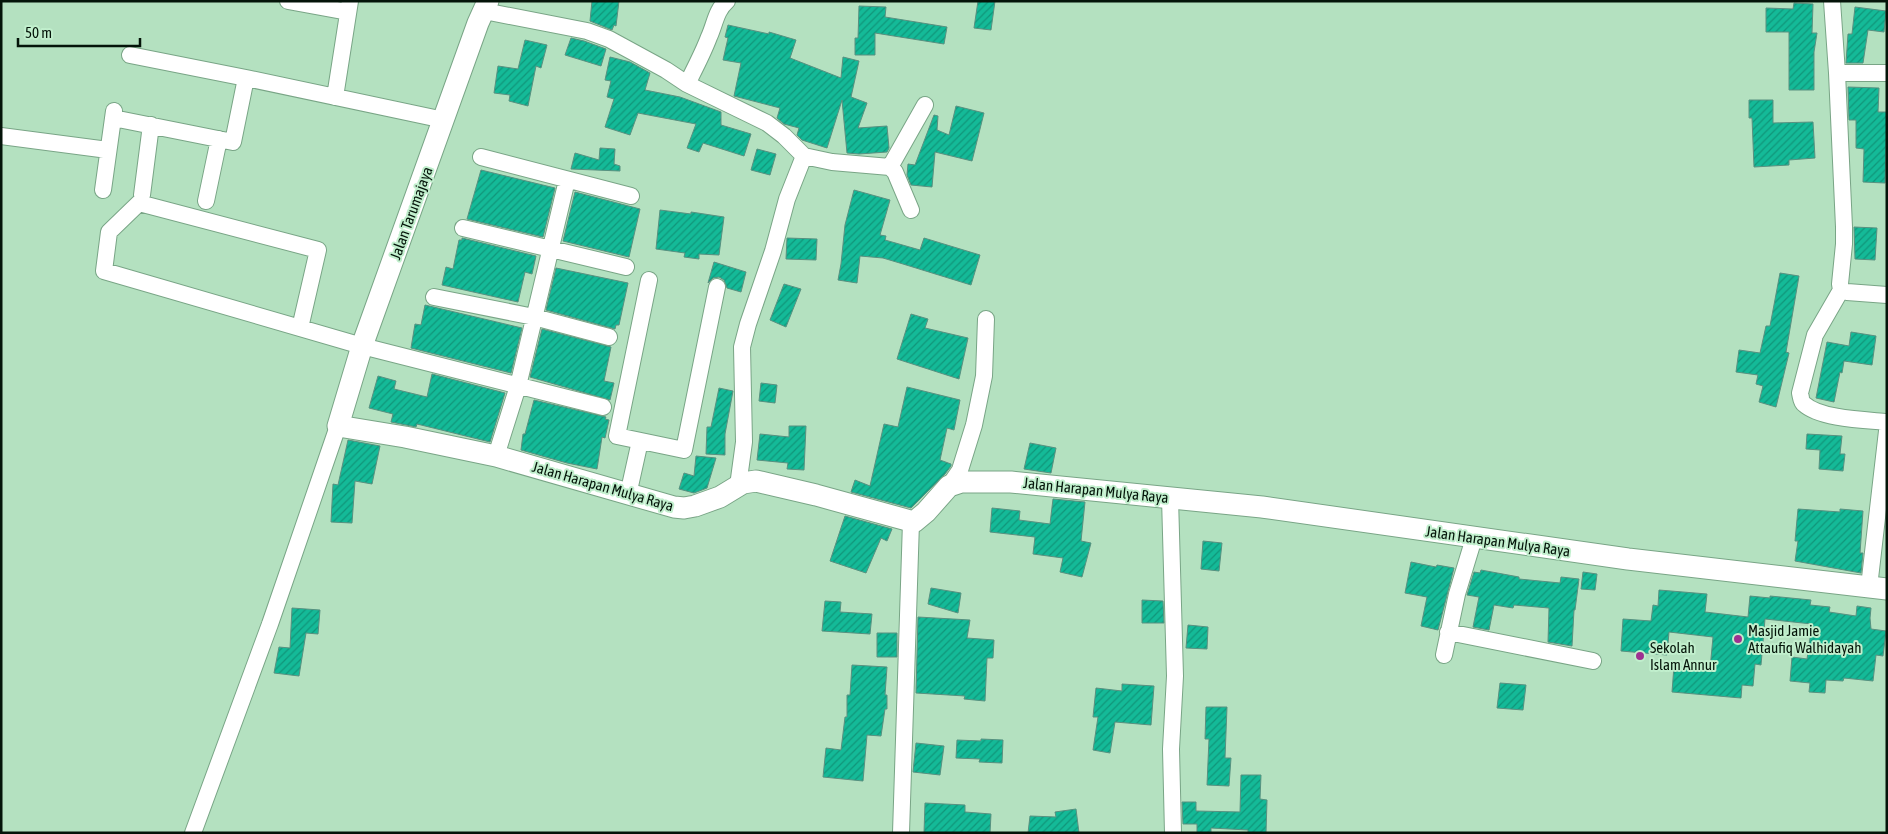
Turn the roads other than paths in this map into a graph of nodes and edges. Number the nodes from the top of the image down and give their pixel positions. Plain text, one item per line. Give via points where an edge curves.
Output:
1 (288, 1) edge
2 (727, 1) edge
3 (1832, 1) edge
4 (486, 6) edge
5 (349, 7) edge
6 (130, 55) dead end
7 (1837, 73) junction
8 (1887, 73) edge
9 (246, 78) junction
10 (687, 84) junction
11 (335, 97) junction
12 (925, 105) dead end
13 (444, 120) junction
14 (151, 126) junction
15 (1, 136) edge
16 (219, 139) junction
17 (108, 150) junction
18 (804, 156) junction
19 (481, 157) dead end
20 (890, 167) junction
21 (567, 180) junction
22 (102, 190) dead end
23 (142, 195) dead end
24 (631, 196) dead end
25 (206, 201) dead end
26 (911, 210) dead end
27 (463, 228) dead end
28 (549, 249) junction
29 (626, 267) dead end
30 (649, 280) dead end
31 (717, 287) dead end
32 (1841, 290) junction
33 (1887, 294) edge
34 (434, 297) dead end
35 (534, 317) junction
36 (986, 319) dead end
37 (300, 328) junction
38 (609, 337) dead end
39 (362, 346) junction
40 (518, 386) junction
41 (603, 407) dead end
42 (1887, 422) edge
43 (338, 426) junction
44 (1887, 431) edge
45 (640, 441) junction
46 (496, 456) junction
47 (738, 486) junction
48 (949, 486) junction
49 (628, 495) junction
50 (1170, 498) junction
51 (910, 522) junction
52 (1474, 538) junction
53 (1878, 588) edge
54 (1448, 632) junction
55 (1444, 655) dead end
56 (1592, 661) dead end
57 (193, 833) edge
58 (902, 833) edge
59 (1173, 833) edge

1 - 5 street
2 - 10 street via 715,19
3 - 7 street
4 - 10 street via 609,39
4 - 13 street, Jalan Tarumajaya
5 - 11 street
6 - 9 street
7 - 8 street
7 - 32 street via 1843,184
9 - 11 street
9 - 16 street via 233,142
10 - 18 street via 766,123
11 - 13 street
12 - 20 street
13 - 39 street, Jalan Tarumajaya
14 - 16 street
14 - 17 street via 113,114
14 - 23 street
15 - 17 street
16 - 25 street
17 - 22 street
18 - 20 street
18 - 47 street via 787,199 742,347 744,442
19 - 21 street
20 - 26 street
21 - 24 street
21 - 28 street
27 - 28 street
28 - 29 street
28 - 35 street
30 - 45 street via 617,436
31 - 45 street via 684,450
32 - 33 street
32 - 42 street via 1815,335 1801,400 1804,405 1832,416
34 - 35 street
35 - 38 street
35 - 40 street
36 - 48 street via 984,376 974,425 960,470
37 - 37 street via 104,271 109,232 139,203 318,250
37 - 39 street
39 - 40 street
39 - 43 street, Jalan Tarumajaya
40 - 41 street
40 - 46 street
43 - 46 street, Jalan Harapan Mulya Raya
43 - 57 street
44 - 53 street
45 - 49 street
46 - 49 street, Jalan Harapan Mulya Raya
47 - 49 street, Jalan Harapan Mulya Raya via 720,497 684,508
47 - 51 street, Jalan Harapan Mulya Raya via 749,481 782,486
48 - 50 street, Jalan Harapan Mulya Raya via 961,482 1011,482
48 - 51 street via 918,520
50 - 52 street, Jalan Harapan Mulya Raya via 1279,509
50 - 59 street via 1175,676 1171,749
51 - 58 street
52 - 53 street, Jalan Harapan Mulya Raya
52 - 54 street
54 - 55 street
54 - 56 street

